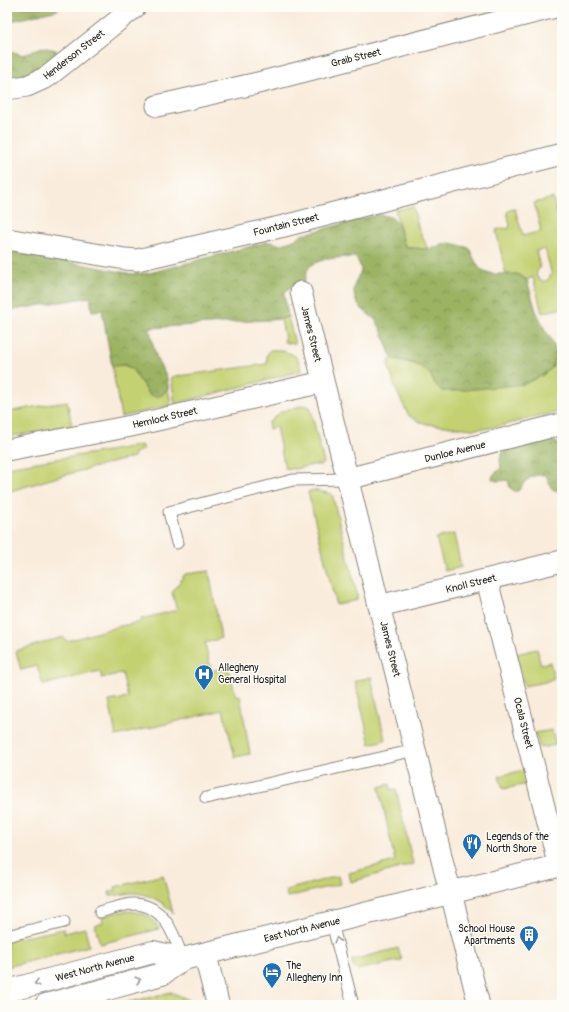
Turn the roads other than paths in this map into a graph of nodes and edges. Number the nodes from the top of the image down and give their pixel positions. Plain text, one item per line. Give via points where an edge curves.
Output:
1 (135, 7) edge
2 (555, 7) edge
3 (7, 89) edge
4 (157, 106) dead end
5 (562, 154) edge
6 (7, 239) edge
7 (300, 292) dead end
8 (323, 382) junction
9 (562, 424) edge
10 (7, 450) edge
11 (347, 479) junction
12 (177, 543) dead end
13 (562, 561) edge
14 (487, 580) junction
15 (379, 606) junction
16 (415, 750) junction
17 (206, 798) dead end
18 (560, 866) edge
19 (451, 893) junction
20 (100, 912) dead end
21 (64, 922) dead end
22 (332, 923) junction
23 (7, 936) edge
24 (205, 954) junction
25 (183, 959) junction
26 (7, 991) edge
27 (46, 1005) edge
28 (218, 1005) edge
29 (353, 1005) edge
30 (479, 1005) edge

1 - 3 street, Henderson Street via 47,77 27,86
2 - 4 street, Graib Street via 262,82
5 - 6 street, Fountain Street via 284,226 137,260
7 - 8 street, James Street
8 - 10 street, Hemlock Street via 131,426
8 - 11 street, James Street
9 - 11 street, Dunloe Avenue
11 - 12 lane via 293,480 169,512
11 - 15 street, James Street
13 - 14 street, Knoll Street
14 - 15 street, Knoll Street
14 - 18 street, Ocala Street
15 - 16 street, James Street
16 - 17 lane
16 - 19 street, James Street
18 - 19 main road, East North Avenue
19 - 22 main road, East North Avenue
19 - 30 street, James Street
20 - 25 lane via 134,904 146,906 157,912 173,932
21 - 23 lane
22 - 24 main road, East North Avenue
29 -> 22 lane
24 - 25 main road, East North Avenue
24 - 28 main road
25 -> 26 main road, West North Avenue via 153,952
27 -> 25 main road, East North Avenue via 162,974

